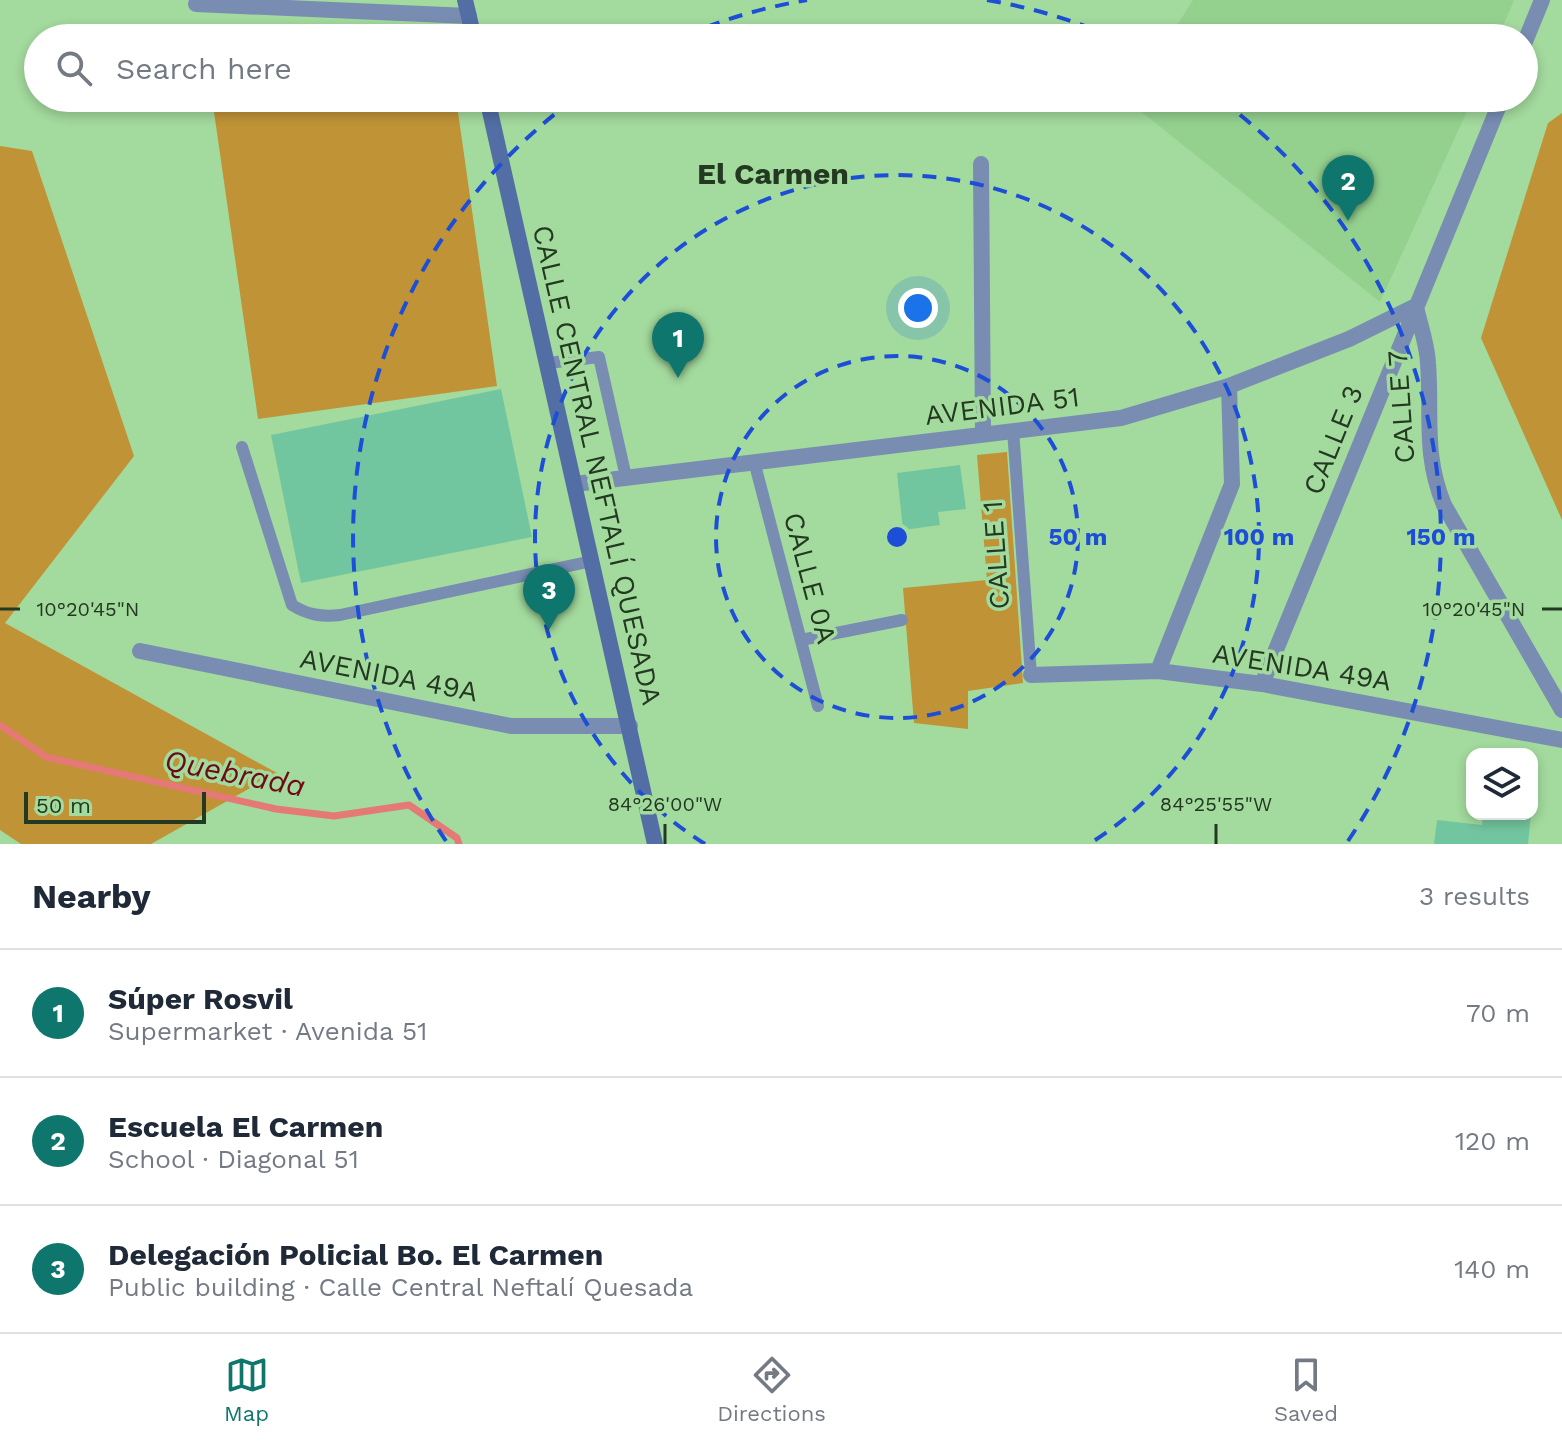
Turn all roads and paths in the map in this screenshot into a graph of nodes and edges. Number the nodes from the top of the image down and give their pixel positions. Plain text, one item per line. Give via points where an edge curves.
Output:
1 (1542, 0) edge
2 (196, 4) dead end
3 (467, 8) edge
4 (1532, 24) edge
5 (490, 112) edge
6 (1496, 112) edge
7 (981, 164) dead end
8 (1416, 306) junction
9 (548, 363) junction
10 (1229, 386) junction
11 (1013, 430) junction
12 (983, 434) junction
13 (242, 447) dead end
14 (754, 461) junction
15 (626, 477) junction
16 (575, 484) junction
17 (592, 561) junction
18 (902, 620) dead end
19 (801, 640) junction
20 (140, 651) dead end
21 (1158, 671) junction
22 (1031, 675) joint
23 (1262, 684) junction
24 (818, 706) dead end
25 (1562, 710) edge
26 (630, 726) junction
27 (1562, 740) edge
28 (655, 844) edge

1 - 4 street
2 - 3 street
5 - 9 main road, CALLE CENTRAL NEFTALÍ QUESADA
6 - 8 street, CALLE 3
7 - 12 street
8 - 10 street, AVENIDA 51
8 - 23 street, CALLE 3
8 - 25 street, CALLE 7 via 1428,360 1432,477
9 - 15 lane via 599,357
9 - 16 main road, CALLE CENTRAL NEFTALÍ QUESADA
10 - 11 street, AVENIDA 51 via 1121,418
10 - 21 street via 1232,484
11 - 12 street, AVENIDA 51
11 - 22 lane, CALLE 1
12 - 14 street, AVENIDA 51
13 - 17 lane via 292,605 301,611 340,615
14 - 15 street, AVENIDA 51
14 - 19 lane, CALLE 0A
15 - 16 street, AVENIDA 51
16 - 17 main road, CALLE CENTRAL NEFTALÍ QUESADA
17 - 26 main road, CALLE CENTRAL NEFTALÍ QUESADA
18 - 19 lane
19 - 24 lane, CALLE 0A
20 - 26 street, AVENIDA 49A via 511,726
21 - 22 street, AVENIDA 49A
21 - 23 street, AVENIDA 49A
23 - 27 street, AVENIDA 49A
26 - 28 main road, CALLE CENTRAL NEFTALÍ QUESADA

